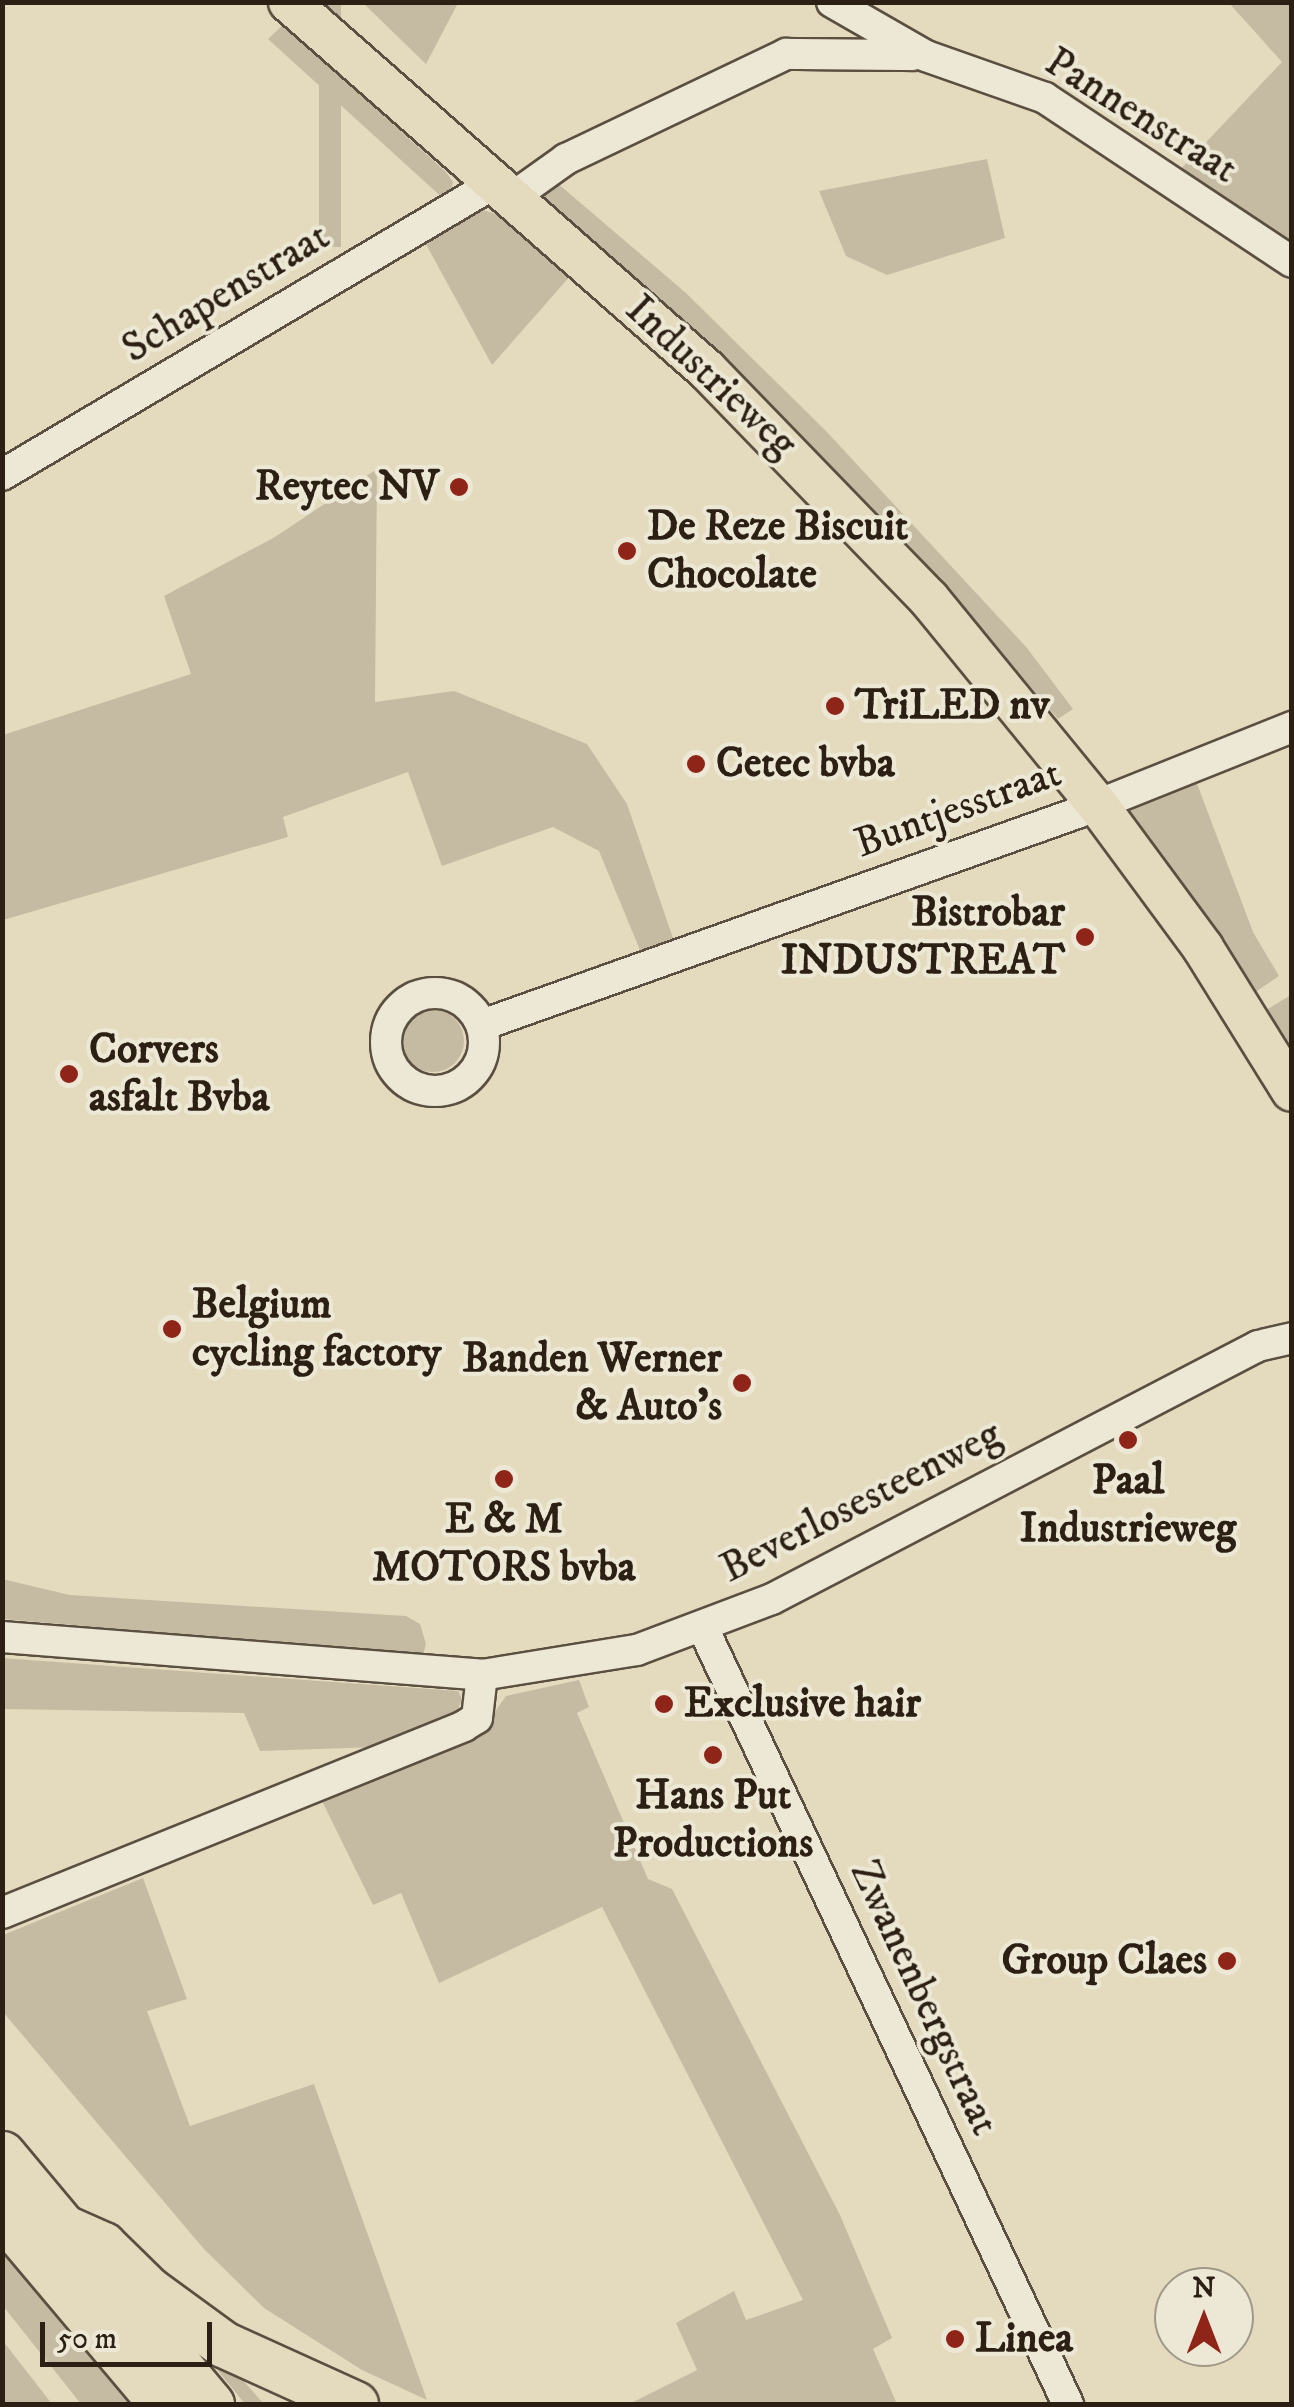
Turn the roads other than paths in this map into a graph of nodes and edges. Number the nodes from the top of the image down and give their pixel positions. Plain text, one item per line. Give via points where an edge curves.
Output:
1 (289, 2) edge
2 (832, 2) edge
3 (926, 56) junction
4 (502, 191) junction
5 (1292, 262) edge
6 (2, 475) edge
7 (1292, 727) edge
8 (1097, 804) junction
9 (482, 1025) dead end
10 (1292, 1091) edge
11 (1292, 1319) edge
12 (1292, 1338) edge
13 (1258, 1346) junction
14 (703, 1628) junction
15 (2, 1637) edge
16 (482, 1675) junction
17 (2, 1914) edge
18 (2, 2154) edge
19 (2, 2214) edge
20 (64, 2228) junction
21 (162, 2404) edge
22 (211, 2404) edge
23 (355, 2404) edge
24 (1068, 2404) edge

1 - 4 main road, Industrieweg
2 - 3 street, Pannenstraat
3 - 4 street, Schapenstraat via 786,54
3 - 5 street, Pannenstraat via 1045,98
4 - 6 street, Schapenstraat
4 - 8 main road, Industrieweg via 707,370 826,486 930,598
7 - 8 street, Buntjesstraat
8 - 9 street, Buntjesstraat
8 - 10 main road, Industrieweg via 1203,948
11 - 13 street, Beverlosesteenweg
12 - 13 street, Beverlosesteenweg
13 - 14 street, Beverlosesteenweg
14 - 16 street, Beverlosesteenweg via 603,1658
14 - 24 street, Zwanenbergstraat
15 - 16 street, Beverlosesteenweg
16 - 17 street via 478,1718 464,1726
18 - 20 highway
19 - 21 highway
20 - 22 highway
20 - 23 highway via 104,2245 150,2290 223,2344

